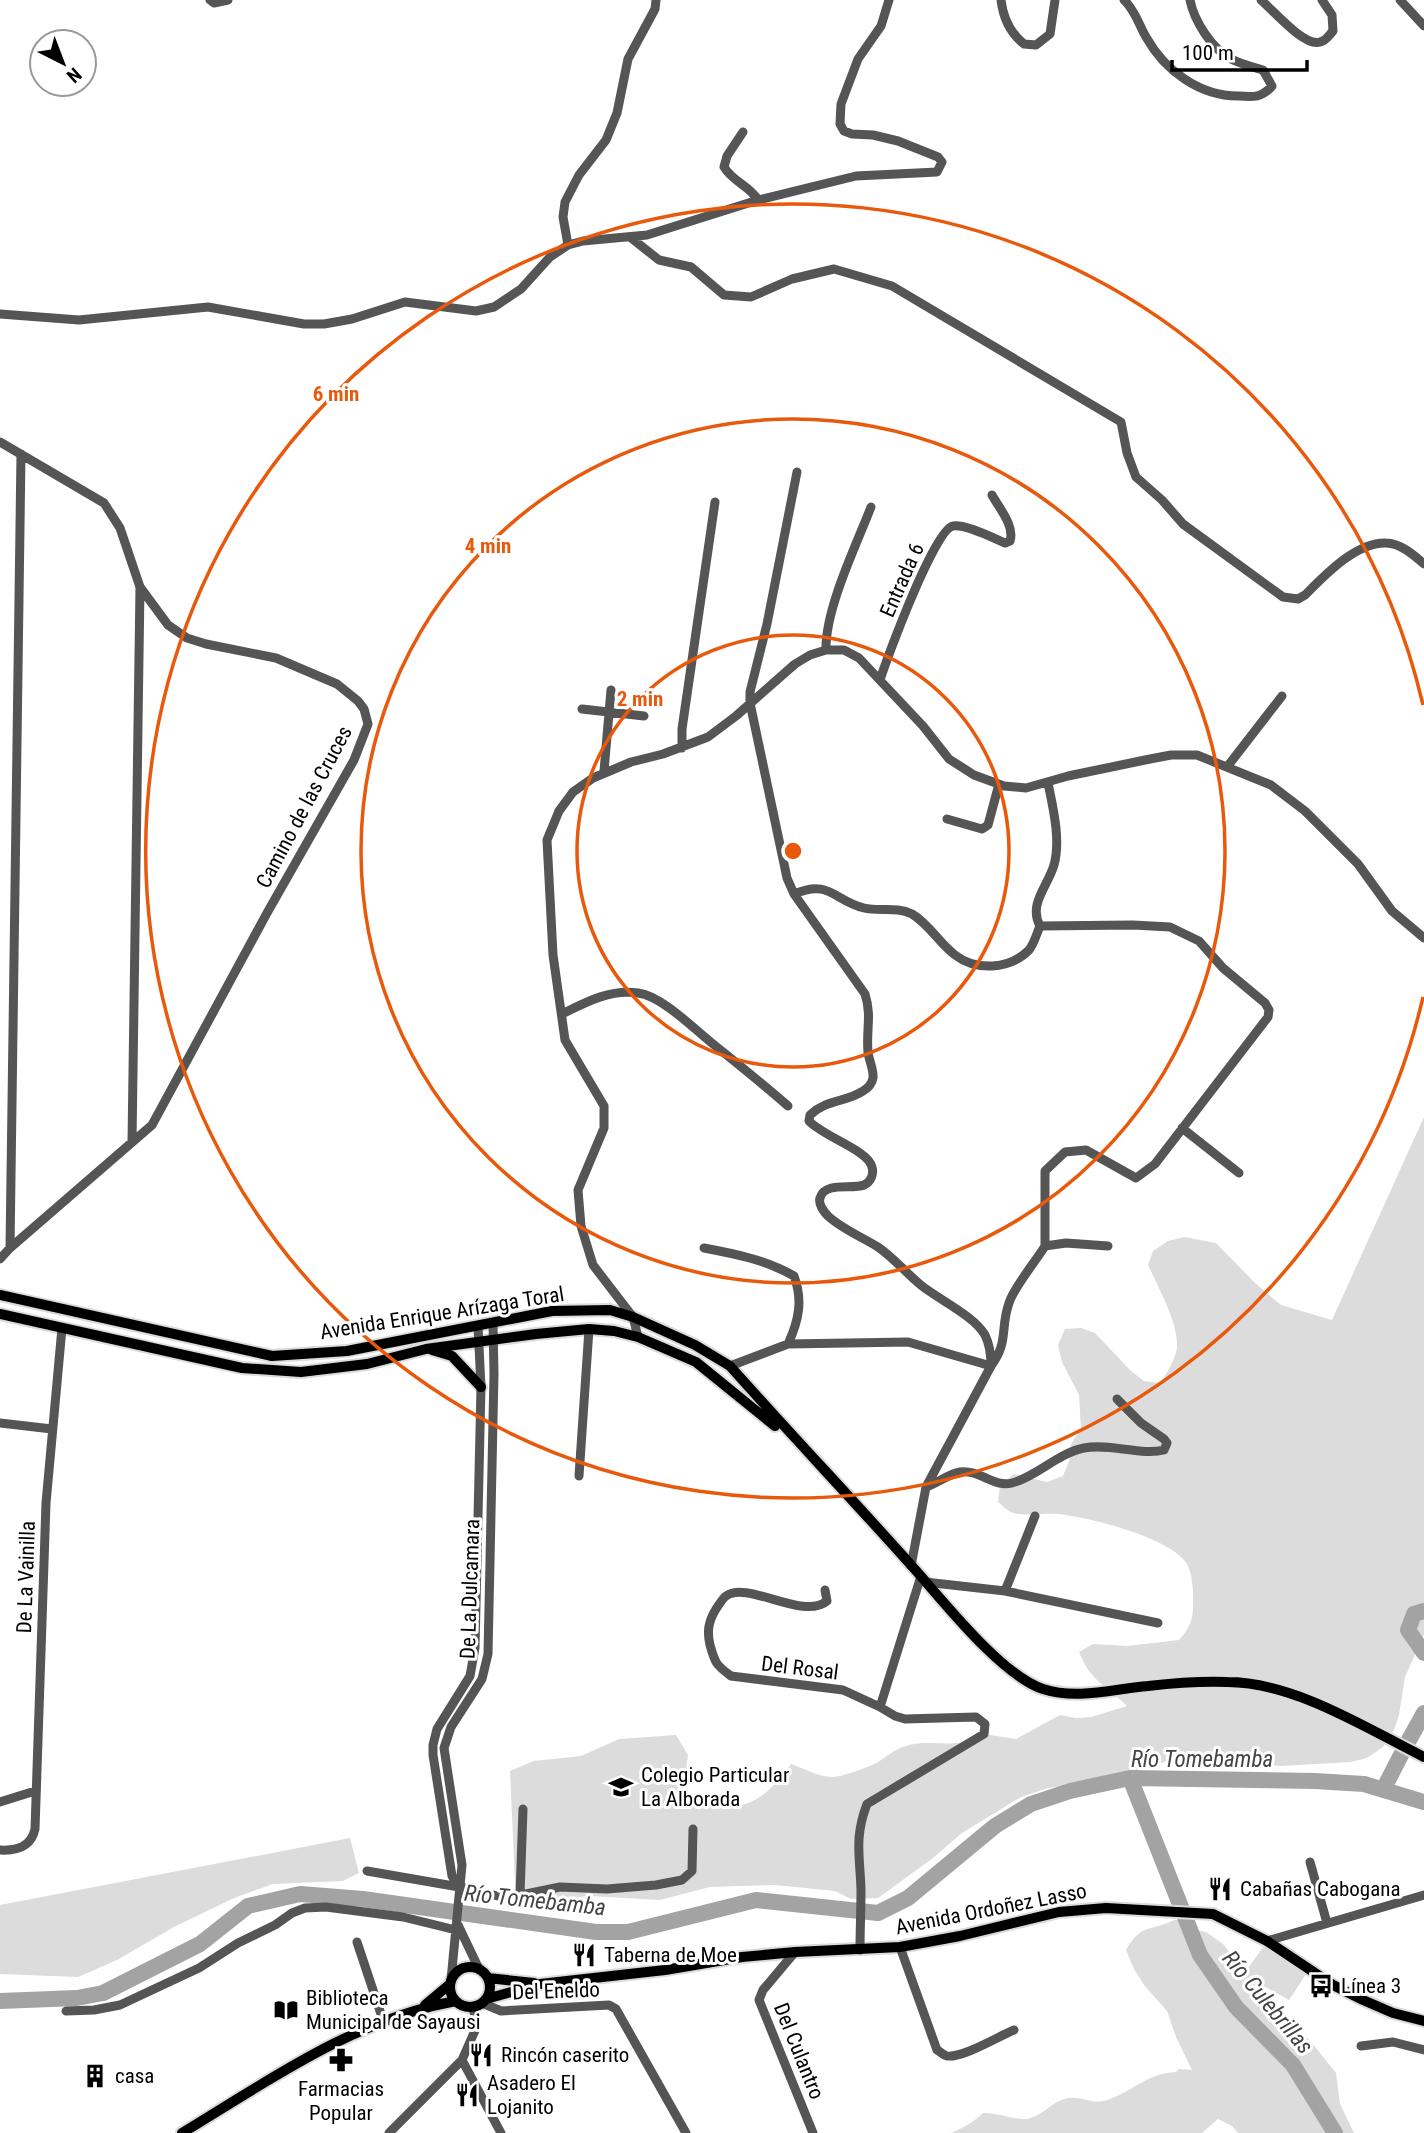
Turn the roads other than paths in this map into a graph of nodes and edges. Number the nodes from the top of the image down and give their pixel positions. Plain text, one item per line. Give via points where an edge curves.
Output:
1 (210, 0) edge
2 (228, 0) edge
3 (656, 0) edge
4 (889, 0) edge
5 (1001, 0) edge
6 (1055, 0) edge
7 (1124, 0) edge
8 (1190, 0) edge
9 (1262, 0) edge
10 (1322, 0) edge
11 (1399, 0) edge
12 (1424, 26) edge
13 (743, 132) dead end
14 (758, 200) junction
15 (631, 237) junction
16 (568, 245) junction
17 (0, 314) edge
18 (0, 442) edge
19 (21, 454) junction
20 (797, 472) dead end
21 (992, 495) dead end
22 (715, 502) dead end
23 (871, 506) dead end
24 (1424, 564) edge
25 (140, 587) junction
26 (826, 650) junction
27 (880, 680) junction
28 (611, 690) dead end
29 (1282, 695) dead end
30 (750, 703) junction
31 (582, 709) dead end
32 (609, 713) junction
33 (644, 716) dead end
34 (682, 748) junction
35 (1227, 767) junction
36 (604, 771) junction
37 (1048, 783) junction
38 (999, 784) junction
39 (947, 819) dead end
40 (794, 894) junction
41 (1040, 926) junction
42 (1424, 938) edge
43 (562, 1014) junction
44 (788, 1105) dead end
45 (1182, 1128) junction
46 (132, 1142) junction
47 (1239, 1173) dead end
48 (1045, 1246) junction
49 (1108, 1246) dead end
50 (10, 1248) junction
51 (704, 1248) dead end
52 (0, 1259) edge
53 (0, 1296) edge
54 (0, 1314) edge
55 (633, 1317) junction
56 (492, 1324) junction
57 (478, 1326) junction
58 (62, 1328) junction
59 (589, 1329) junction
60 (638, 1337) junction
61 (494, 1340) junction
62 (478, 1341) junction
63 (788, 1344) junction
64 (426, 1349) junction
65 (730, 1366) junction
66 (991, 1366) junction
67 (481, 1387) junction
68 (1117, 1399) dead end
69 (0, 1423) edge
70 (52, 1429) junction
71 (804, 1450) junction
72 (579, 1476) dead end
73 (926, 1487) junction
74 (1035, 1516) dead end
75 (911, 1566) junction
76 (923, 1579) junction
77 (825, 1590) dead end
78 (1005, 1591) junction
79 (1158, 1623) dead end
80 (880, 1707) junction
81 (1424, 1757) edge
82 (35, 1791) junction
83 (0, 1802) edge
84 (523, 1809) dead end
85 (693, 1829) dead end
86 (0, 1850) edge
87 (1310, 1862) dead end
88 (367, 1871) dead end
89 (458, 1889) junction
90 (520, 1895) junction
91 (1424, 1895) edge
92 (1327, 1923) junction
93 (457, 1926) junction
94 (1267, 1941) junction
95 (357, 1942) dead end
96 (900, 1947) junction
97 (859, 1950) junction
98 (795, 1952) junction
99 (479, 1969) junction
100 (488, 1978) junction
101 (451, 1982) junction
102 (540, 1984) junction
103 (456, 2001) junction
104 (481, 2003) junction
105 (423, 2007) junction
106 (66, 2011) dead end
107 (383, 2020) junction
108 (1424, 2021) edge
109 (1014, 2030) dead end
110 (1362, 2046) dead end
111 (1424, 2050) edge
112 (462, 2060) junction
113 (182, 2133) edge
114 (389, 2133) edge
115 (501, 2133) edge
116 (686, 2133) edge
117 (813, 2133) edge

1 - 2 street
3 - 16 street via 628,59 612,129 565,202
4 - 14 street via 881,26 858,59 841,104 840,124 852,134 873,135 922,150 938,157 941,167 937,172 856,176
5 - 6 street via 1020,41 1036,45 1049,34
7 - 8 street via 1151,47 1195,86 1227,96 1259,97 1268,92 1272,86 1264,70 1219,51
9 - 10 street via 1313,43 1333,31 1332,15
11 - 12 street
13 - 14 street via 724,167
14 - 15 street
15 - 16 street
15 - 24 street via 659,260 691,267 724,295 751,297 792,279 834,269 892,286 1121,422 1136,477 1183,524 1283,597 1305,595 1346,558 1370,546 1394,545
16 - 17 street via 550,257 521,289 494,307 476,311 405,302 352,319 304,324 208,307 79,320
18 - 19 street, Camino de las Cruces
19 - 25 street, Camino de las Cruces via 104,503 120,528
19 - 50 street
20 - 30 street
21 - 27 street, Entrada 6 via 1010,527 1010,541 961,526 947,528 921,577
22 - 34 street
23 - 26 street via 831,614
25 - 46 street
25 - 46 street, Camino de las Cruces via 168,625 187,638 276,658 328,680 351,693 364,709 368,724 354,761 152,1125
26 - 27 street via 844,650 859,658
26 - 30 street via 794,664
27 - 38 street via 948,759
28 - 32 street
29 - 35 street
30 - 34 street via 708,737
30 - 40 street via 786,878
31 - 32 street
32 - 33 street
32 - 36 street
34 - 36 street
35 - 37 street via 1197,755 1171,755
35 - 42 street via 1271,785 1305,811 1357,864 1387,905
36 - 43 street via 573,792 547,839 553,955
37 - 38 street via 1026,788
37 - 41 street via 1056,849 1035,908
38 - 39 street via 988,825 982,829
40 - 41 street via 809,888 829,890 865,908 911,914 956,956 977,966 1016,959 1030,949
40 - 66 street via 861,986 871,1011 867,1028 872,1084 862,1092 828,1102 810,1115 809,1121 869,1160 872,1178 864,1185 829,1189 820,1204 828,1216 881,1249 978,1327 989,1346
41 - 45 street via 1170,927 1199,941 1265,1003 1268,1017
43 - 44 street via 597,996 639,993 652,997
43 - 55 street via 565,1040 604,1106 604,1128 578,1190 581,1226 593,1265
45 - 47 street
45 - 48 street via 1155,1164 1136,1178 1086,1150 1065,1152 1045,1171
46 - 50 street, Camino de las Cruces
48 - 49 street
48 - 66 street via 1009,1301 1004,1345
50 - 52 street, Camino de las Cruces
51 - 63 street via 765,1262 794,1276 801,1302
53 - 57 main road, Avenida Enrique Arízaga Toral via 272,1356 347,1351
54 - 58 main road, Avenida Enrique Arízaga Toral
55 - 56 main road, Avenida Enrique Arízaga Toral via 610,1310 552,1311
55 - 60 street
55 - 65 main road, Avenida Enrique Arízaga Toral
56 - 57 main road, Avenida Enrique Arízaga Toral
56 - 61 street, De La Dulcamara
57 - 62 street, De La Dulcamara
58 - 64 main road, Avenida Enrique Arízaga Toral via 268,1371 367,1364
58 - 70 street, De La Vainilla
59 - 60 main road, Avenida Enrique Arízaga Toral
59 - 61 main road, Avenida Enrique Arízaga Toral
59 - 72 street
60 - 71 main road, Avenida Enrique Arízaga Toral via 696,1362
61 - 62 main road, Avenida Enrique Arízaga Toral
61 - 89 street, De La Dulcamara via 488,1654 481,1679 443,1748 462,1865
62 - 64 main road, Avenida Enrique Arízaga Toral
62 - 67 street, De La Dulcamara
63 - 65 street
63 - 66 street via 908,1342
64 - 67 main road via 452,1356
65 - 71 main road, Avenida Enrique Arízaga Toral
66 - 73 street
67 - 89 street, De La Dulcamara via 475,1648 470,1676 437,1729 433,1755 452,1876
68 - 73 street via 1164,1439 1164,1450 1082,1448 1013,1483 961,1472
69 - 70 street
70 - 82 street, De La Vainilla
71 - 75 main road, Avenida Enrique Arízaga Toral
73 - 75 street
74 - 78 street
75 - 76 main road, Avenida Enrique Arízaga Toral
76 - 78 street
76 - 80 street
76 - 81 main road, Avenida Enrique Arízaga Toral via 1003,1664 1041,1689 1075,1695 1150,1686 1254,1684 1340,1715
77 - 80 street, Del Rosal via 827,1601 816,1607 734,1592 725,1597 707,1631 716,1665 731,1676 843,1690
78 - 79 street
80 - 97 street, Del Rosal via 905,1719 976,1717 985,1724 984,1734 867,1804 857,1845
82 - 83 street
82 - 86 street, De La Vainilla via 33,1838 22,1847
84 - 90 street
85 - 90 street via 692,1871 682,1880 620,1889 560,1887
87 - 92 street
88 - 89 street
89 - 90 street via 500,1898
89 - 93 street, De La Dulcamara
91 - 92 street
92 - 94 street
93 - 99 street, De La Dulcamara
93 - 101 street, De La Dulcamara
93 - 106 street via 305,1909 120,2006
94 - 96 main road, Avenida Ordoñez Lasso via 1213,1914 1106,1908 1059,1912
94 - 108 main road, Avenida Ordoñez Lasso via 1363,2000
95 - 107 street
96 - 97 main road, Avenida Ordoñez Lasso
96 - 109 street via 937,2050 948,2056 959,2054
97 - 98 main road, Avenida Ordoñez Lasso
98 - 102 main road, Avenida Ordoñez Lasso
98 - 117 street, Del Culantro via 759,2000
99 - 100 main road
99 - 101 main road via 463,1969
100 - 102 main road, Avenida Ordoñez Lasso
100 - 104 main road via 490,1989
101 - 103 main road
101 - 105 main road
102 - 104 main road, Avenida Ordoñez Lasso
103 - 104 main road via 467,2007
103 - 105 main road
104 - 112 street
104 - 116 street, Del Eneldo via 501,2011 616,2009
105 - 107 main road
107 - 113 main road via 295,2064
110 - 111 street via 1393,2042
112 - 114 street
112 - 115 street

